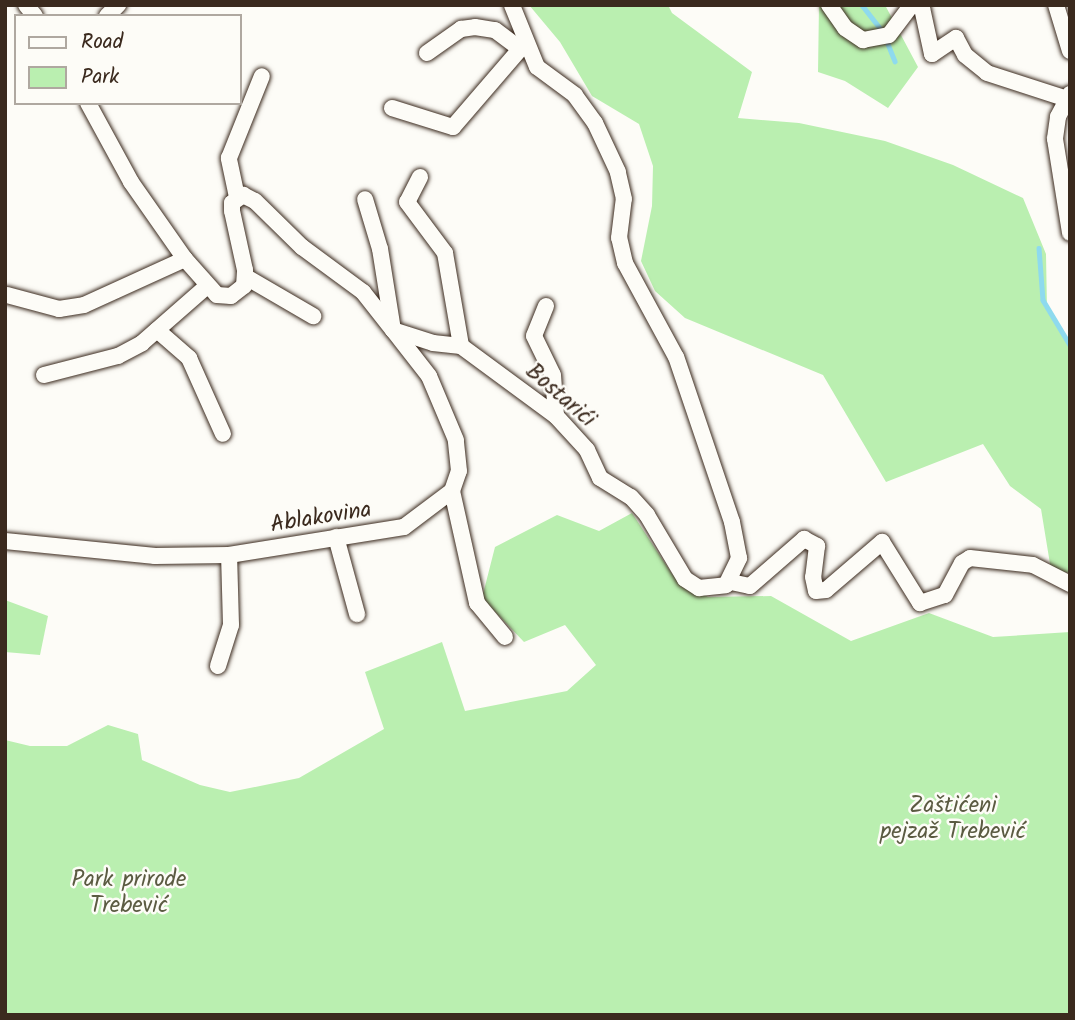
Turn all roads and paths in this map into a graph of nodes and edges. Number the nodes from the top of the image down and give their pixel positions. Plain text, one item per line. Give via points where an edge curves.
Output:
1 (512, 5) edge
2 (829, 5) edge
3 (914, 5) edge
4 (1056, 5) edge
5 (523, 45) junction
6 (1070, 51) edge
7 (426, 53) dead end
8 (262, 76) dead end
9 (1068, 97) edge
10 (89, 105) edge
11 (392, 108) dead end
12 (420, 177) dead end
13 (237, 197) junction
14 (365, 199) dead end
15 (1070, 233) edge
16 (185, 259) junction
17 (246, 277) junction
18 (206, 287) junction
19 (7, 295) dead end
20 (546, 306) dead end
21 (313, 316) dead end
22 (157, 330) junction
23 (393, 330) junction
24 (461, 346) junction
25 (44, 375) dead end
26 (556, 416) junction
27 (223, 434) dead end
28 (452, 491) junction
29 (336, 537) junction
30 (5, 541) edge
31 (229, 555) junction
32 (731, 582) junction
33 (1070, 584) edge
34 (358, 614) dead end
35 (505, 638) dead end
36 (218, 666) dead end

1 - 5 street
2 - 3 street via 863,40 885,37
3 - 9 street via 922,8 932,54 956,38 965,55 987,73
4 - 6 street
5 - 7 street via 495,30 475,27 461,29
5 - 11 street via 453,127
5 - 32 street via 537,67 575,95 595,123 618,172 624,199 619,238 625,263 660,321 713,454 739,550
8 - 13 street via 229,158
9 - 15 street via 1058,117 1055,139
10 - 16 street via 131,182
12 - 24 street via 407,202 445,253
13 - 17 street via 232,212
13 - 23 street via 255,201 302,247 363,292
14 - 23 street via 380,249
16 - 18 street
16 - 19 street via 84,305 59,309
17 - 18 street via 241,291 231,296 217,295
17 - 21 street
18 - 22 street
20 - 26 street via 534,336 553,375
22 - 25 street via 118,356
22 - 27 street via 189,358
23 - 24 street, Bostarići
23 - 28 street via 429,376 456,440 459,471
24 - 26 street, Bostarići
26 - 32 street, Bostarići via 587,450 600,478 631,497 647,514 685,579 699,588 712,589
28 - 29 street, Ablakovina via 404,527
28 - 35 street via 477,603
29 - 31 street, Ablakovina
29 - 34 street
30 - 31 street, Ablakovina via 155,556
31 - 36 street via 231,625
32 - 33 street, Bostarići via 750,586 800,540 809,539 818,552 813,585 821,592 867,553 886,544 912,597 920,603 944,595 962,563 970,558 1033,565

